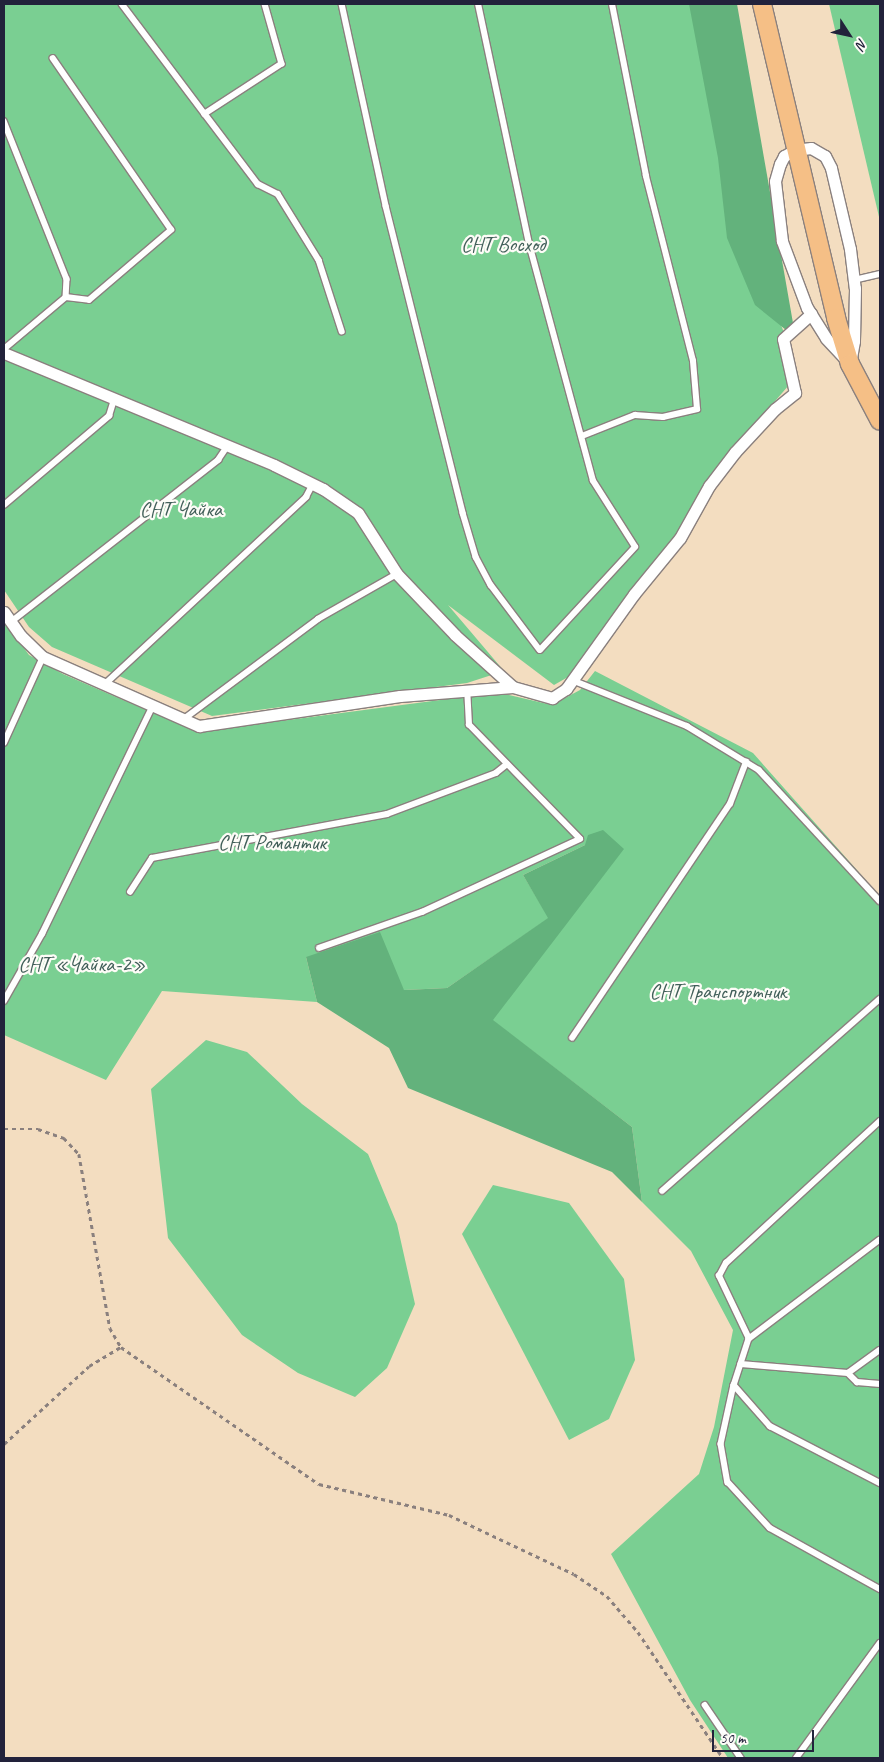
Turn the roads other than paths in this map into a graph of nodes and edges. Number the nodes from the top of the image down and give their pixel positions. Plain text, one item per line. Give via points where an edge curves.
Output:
1 (122, 4) edge
2 (265, 4) edge
3 (342, 4) edge
4 (478, 4) edge
5 (612, 4) edge
6 (762, 4) edge
7 (53, 59) dead end
8 (205, 114) junction
9 (4, 121) edge
10 (796, 150) junction
11 (880, 274) edge
12 (854, 280) junction
13 (66, 298) junction
14 (811, 314) junction
15 (342, 331) dead end
16 (4, 349) edge
17 (4, 353) edge
18 (850, 364) junction
19 (114, 400) junction
20 (880, 420) edge
21 (582, 436) junction
22 (226, 448) junction
23 (312, 484) junction
24 (4, 505) edge
25 (396, 574) junction
26 (4, 612) edge
27 (12, 622) junction
28 (43, 657) junction
29 (572, 680) junction
30 (104, 685) junction
31 (513, 687) junction
32 (467, 691) junction
33 (152, 707) junction
34 (183, 719) junction
35 (4, 743) edge
36 (746, 762) junction
37 (507, 764) junction
38 (130, 892) dead end
39 (880, 901) edge
40 (319, 948) dead end
41 (880, 999) edge
42 (4, 1001) edge
43 (572, 1038) dead end
44 (880, 1120) edge
45 (662, 1191) dead end
46 (880, 1240) edge
47 (749, 1340) junction
48 (880, 1350) edge
49 (741, 1364) junction
50 (848, 1373) junction
51 (880, 1384) edge
52 (734, 1385) junction
53 (880, 1484) edge
54 (880, 1588) edge
55 (880, 1643) edge
56 (705, 1705) dead end
57 (741, 1758) edge
58 (796, 1758) edge

1 - 8 lane
2 - 8 lane via 282,64
3 - 21 lane via 386,206 476,557 492,585 540,650 635,547 593,481
4 - 21 lane via 529,244
5 - 21 lane via 646,176 693,360 697,409 663,417 635,415
6 - 10 main road
7 - 13 lane via 172,230 89,300
8 - 15 lane via 258,184 278,194 319,260
9 - 13 lane via 67,279
10 - 12 street via 818,150 831,168
10 - 14 street via 784,156 780,164 775,182 776,197 782,241 792,274
10 - 18 main road
11 - 12 lane
12 - 18 street via 854,341
13 - 16 lane
14 - 18 street via 826,338
14 - 29 street via 783,339 795,393 775,409 709,486 680,538 634,594
17 - 19 street
18 - 20 main road
19 - 22 street
19 - 24 lane via 109,416
22 - 23 street via 274,465
22 - 27 lane via 211,466
23 - 25 street via 358,513
23 - 30 lane via 306,497
25 - 31 street via 455,635
25 - 34 lane via 318,619
26 - 27 street
27 - 28 street via 21,636
28 - 30 street
28 - 35 lane
29 - 31 street via 552,698
29 - 36 lane via 687,726
30 - 33 street
31 - 32 street
32 - 34 street via 400,696 200,726
32 - 37 lane via 470,725
33 - 34 street
33 - 42 lane via 42,934
36 - 39 lane via 758,770
36 - 43 lane via 730,804
37 - 38 lane via 496,773 387,814 152,858
37 - 40 lane via 580,839 422,912
41 - 45 lane
44 - 47 lane via 726,1263 719,1276
46 - 47 lane
47 - 49 lane
48 - 50 lane
49 - 50 lane
49 - 52 lane
50 - 51 lane via 857,1382
52 - 53 lane via 770,1426
52 - 54 lane via 721,1444 728,1482 770,1528
55 - 58 lane
56 - 57 lane

